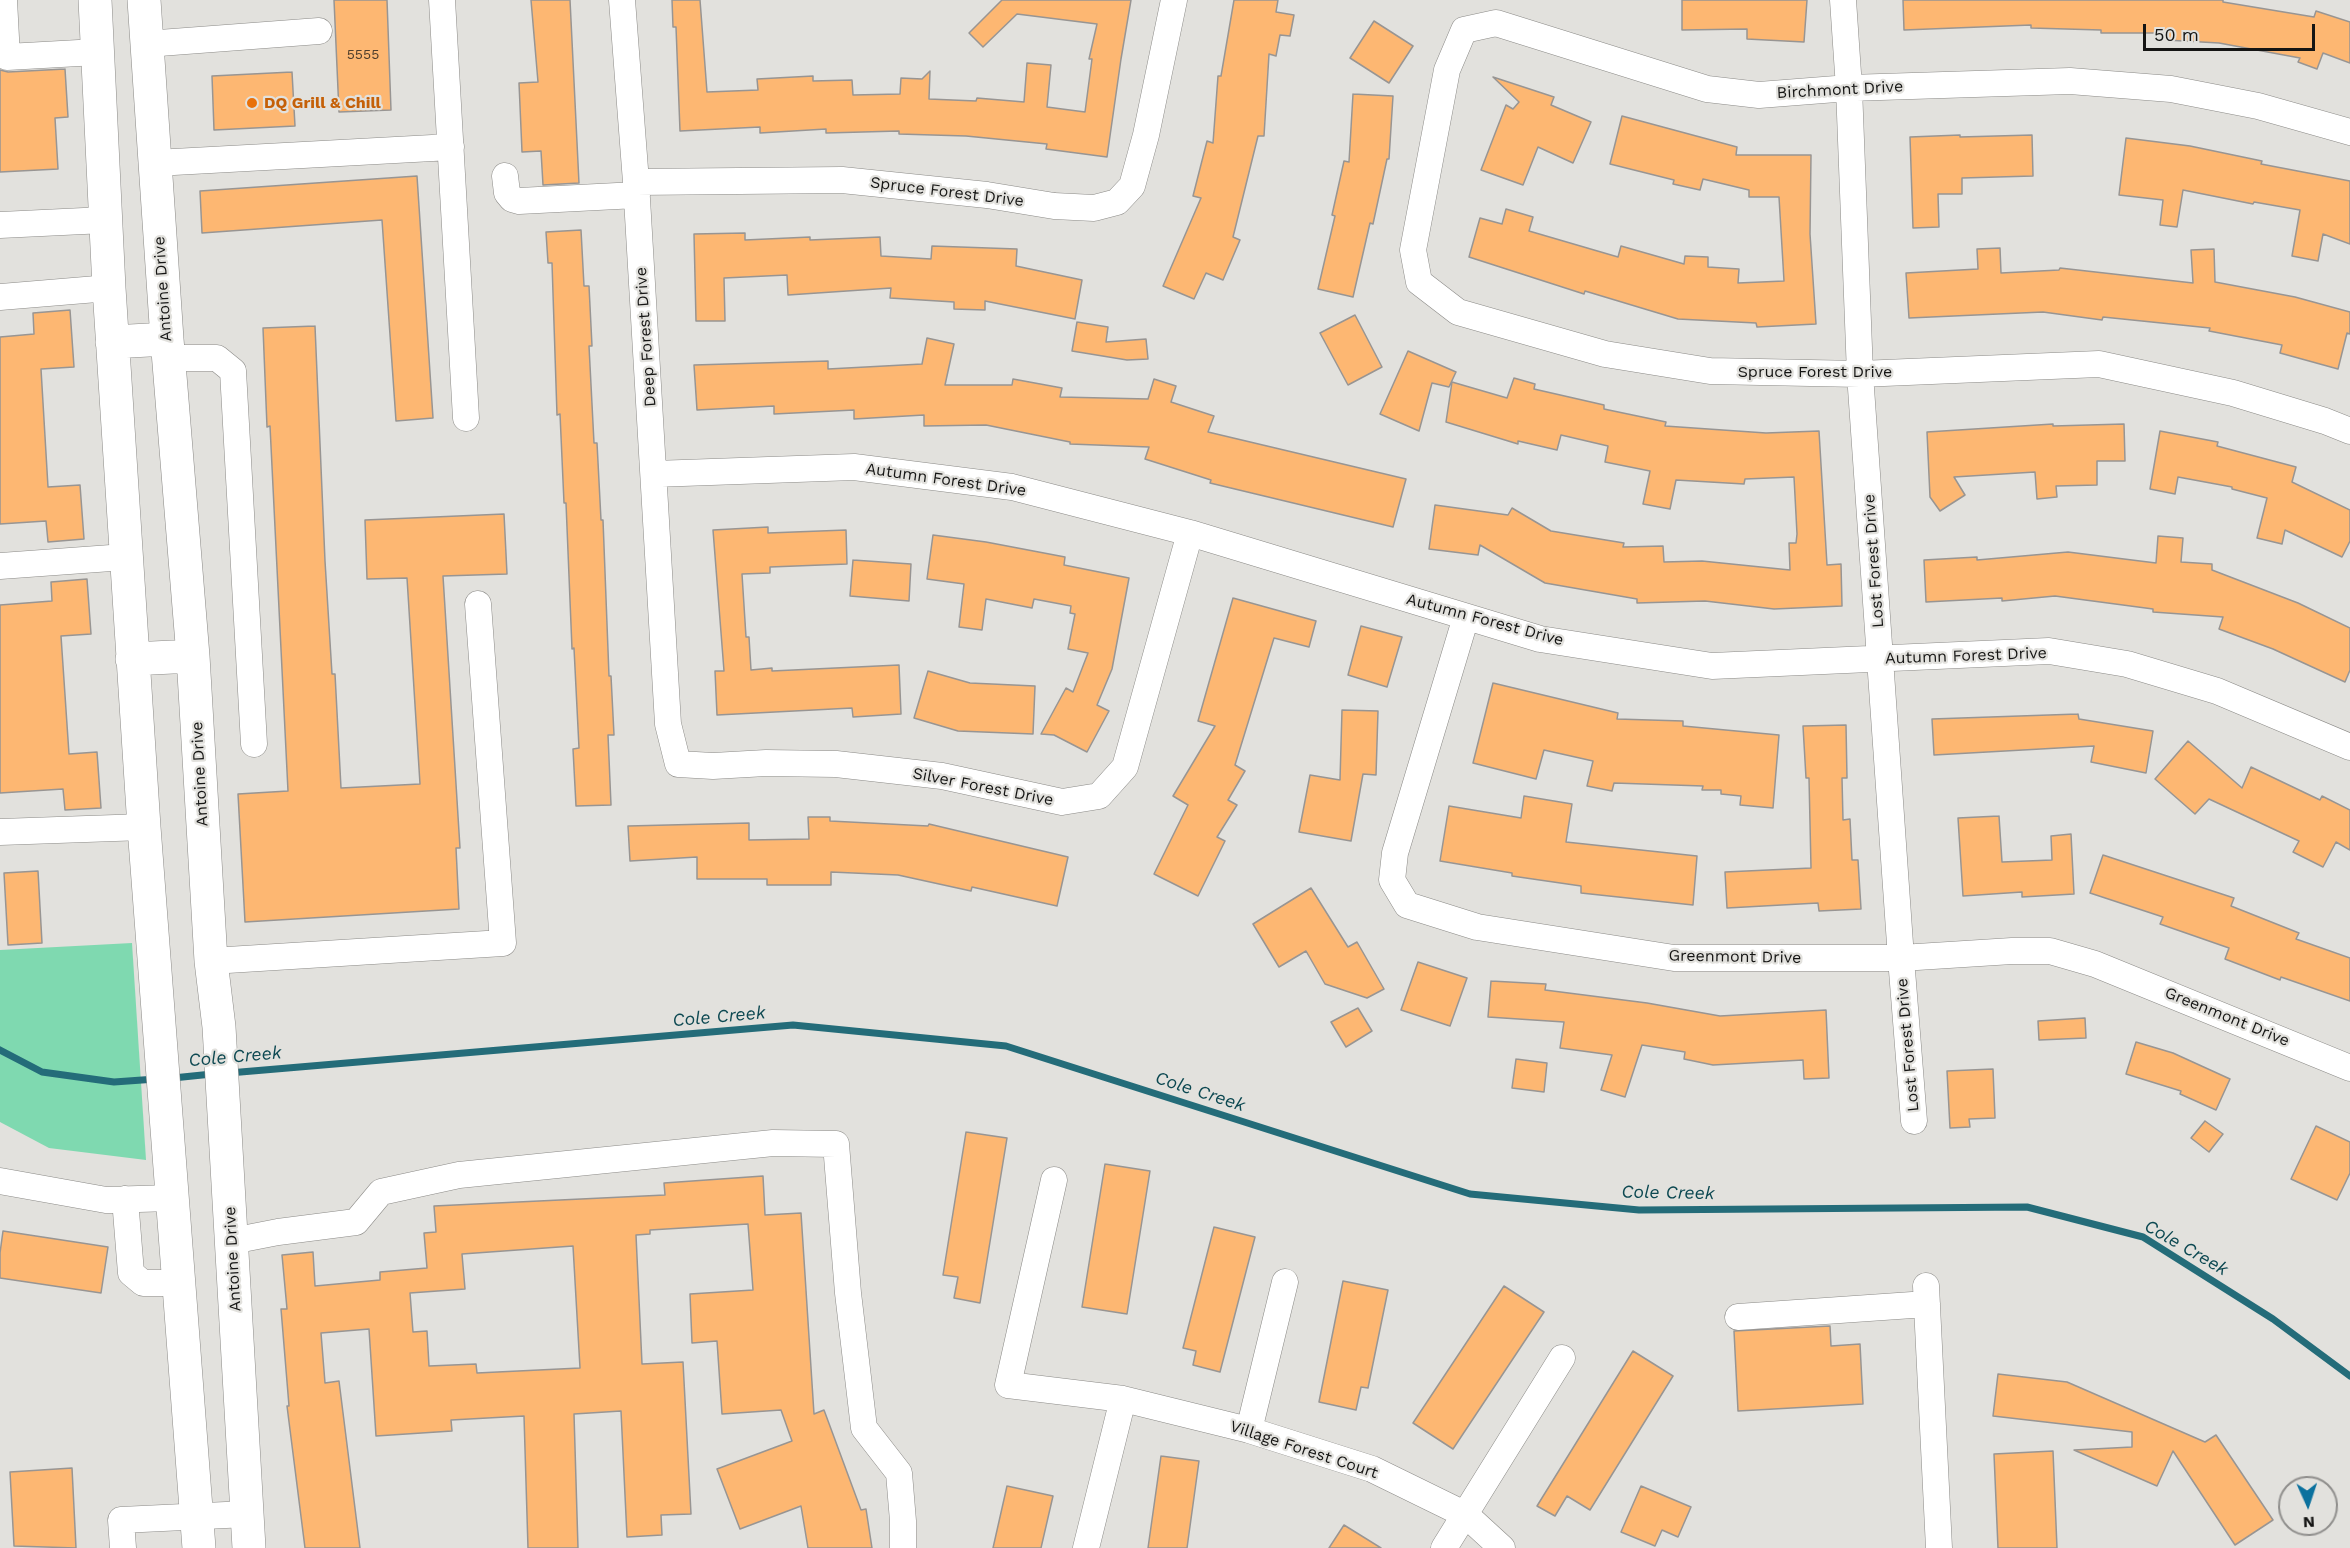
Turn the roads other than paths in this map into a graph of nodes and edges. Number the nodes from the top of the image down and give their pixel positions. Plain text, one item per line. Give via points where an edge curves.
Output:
1 (4, 0) edge
2 (94, 0) edge
3 (144, 0) edge
4 (442, 0) edge
5 (622, 0) edge
6 (1174, 0) edge
7 (1843, 0) edge
8 (319, 31) dead end
9 (146, 44) junction
10 (97, 52) junction
11 (1850, 88) junction
12 (2350, 132) edge
13 (451, 147) junction
14 (1431, 154) joint
15 (155, 163) junction
16 (505, 176) dead end
17 (637, 189) junction
18 (105, 220) junction
19 (0, 225) edge
20 (109, 288) junction
21 (0, 297) edge
22 (112, 342) junction
23 (167, 349) junction
24 (1860, 374) junction
25 (466, 418) dead end
26 (2350, 431) edge
27 (654, 474) junction
28 (1190, 533) junction
29 (125, 557) junction
30 (0, 566) edge
31 (478, 604) dead end
32 (1466, 617) junction
33 (193, 656) junction
34 (132, 659) junction
35 (1881, 660) junction
36 (666, 674) joint
37 (254, 744) dead end
38 (2350, 747) edge
39 (144, 827) junction
40 (0, 832) edge
41 (1901, 958) junction
42 (211, 962) junction
43 (2350, 1068) edge
44 (1914, 1121) dead end
45 (1054, 1180) dead end
46 (0, 1181) edge
47 (171, 1198) junction
48 (125, 1199) junction
49 (232, 1241) junction
50 (1286, 1282) dead end
51 (178, 1283) junction
52 (1738, 1317) dead end
53 (1562, 1358) dead end
54 (1123, 1400) junction
55 (1249, 1430) junction
56 (247, 1514) junction
57 (1466, 1515) junction
58 (198, 1532) edge
59 (123, 1548) edge
60 (249, 1548) edge
61 (903, 1548) edge
62 (1086, 1548) edge
63 (1444, 1548) edge
64 (1502, 1548) edge
65 (1939, 1548) edge

1 - 10 street via 7,57
2 - 10 main road
3 - 9 main road, Antoine Drive
4 - 13 street
5 - 17 street, Deep Forest Drive
6 - 17 street, Spruce Forest Drive via 1132,186 1117,202 1094,208 1054,206 842,180
7 - 11 street, Lost Forest Drive
8 - 9 street
9 - 15 main road, Antoine Drive
10 - 18 main road
11 - 12 street, Birchmont Drive via 2070,81 2171,89 2258,106
11 - 14 street, Birchmont Drive via 1758,95 1707,89 1496,23 1464,30 1447,70
11 - 24 street, Lost Forest Drive
13 - 15 street
13 - 25 street
14 - 24 street, Spruce Forest Drive via 1413,250 1419,282 1458,312 1605,354 1710,371
15 - 23 main road, Antoine Drive
16 - 17 street, Spruce Forest Drive via 507,193 519,201
17 - 27 street, Deep Forest Drive
18 - 19 street
18 - 20 main road
20 - 21 street
20 - 22 main road
22 - 23 main road
22 - 29 main road
23 - 33 main road, Antoine Drive
23 - 37 street via 217,358 233,371
24 - 26 street, Spruce Forest Drive via 2099,364 2233,393
24 - 35 street, Lost Forest Drive
27 - 28 street, Autumn Forest Drive via 854,467 1012,487
27 - 36 street, Deep Forest Drive
28 - 32 street, Autumn Forest Drive
28 - 36 street, Silver Forest Drive via 1125,767 1099,796 1062,802 942,776 836,764 678,764 668,724
29 - 30 street
29 - 34 main road
31 - 42 street via 503,943
32 - 35 street, Autumn Forest Drive via 1540,639 1712,666
32 - 41 street, Greenmont Drive via 1395,853 1392,880 1407,905 1477,927 1674,958
33 - 34 main road
33 - 42 main road, Antoine Drive
34 - 39 main road
35 - 38 street, Autumn Forest Drive via 2049,651 2127,664 2217,691
35 - 41 street, Lost Forest Drive
39 - 40 street
39 - 47 main road
41 - 43 street, Greenmont Drive via 2050,951 2095,964
41 - 44 street, Lost Forest Drive
42 - 49 main road, Antoine Drive via 219,1027
45 - 54 street, Village Forest Court via 1008,1385
46 - 48 street via 106,1200
47 - 48 street
47 - 51 main road
48 - 51 street via 132,1273 143,1283
49 - 56 main road, Antoine Drive
49 - 61 street via 356,1222 381,1192 459,1175 773,1143 836,1144 864,1428 899,1473
50 - 55 street
51 - 58 main road
52 - 65 street via 1926,1295
53 - 57 street
54 - 55 street, Village Forest Court
54 - 62 street
55 - 57 street, Village Forest Court via 1372,1469
56 - 58 street
56 - 60 main road, Antoine Drive
57 - 63 street
57 - 64 street, Village Forest Court
58 - 59 street via 121,1520

